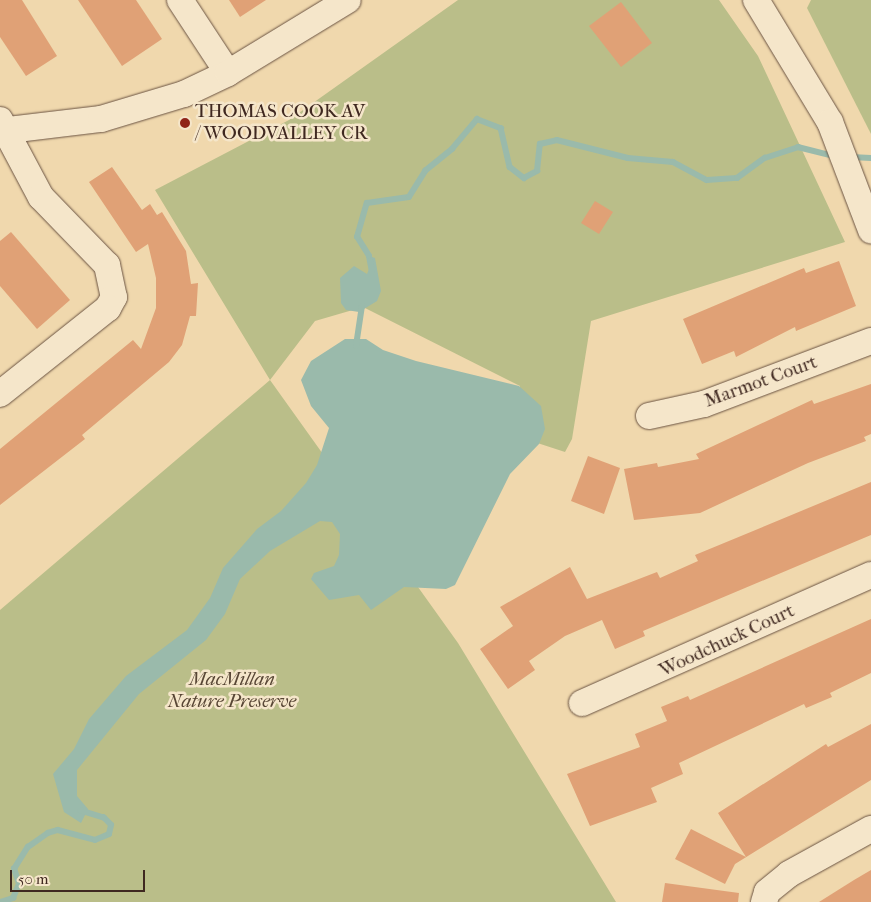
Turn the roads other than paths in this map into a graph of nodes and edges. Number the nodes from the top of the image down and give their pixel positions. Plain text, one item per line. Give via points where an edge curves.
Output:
1 (180, 0) edge
2 (348, 0) edge
3 (756, 0) edge
4 (228, 73) junction
5 (2, 127) edge
6 (868, 224) edge
7 (871, 342) edge
8 (0, 394) edge
9 (649, 416) dead end
10 (871, 575) edge
11 (582, 704) dead end
12 (871, 828) edge
13 (764, 902) edge

1 - 4 street
2 - 4 street
3 - 6 street via 830,122
4 - 5 street via 138,110 102,119
5 - 8 street via 41,197 107,265 114,297 108,308
7 - 9 street, Marmot Court via 704,404
10 - 11 street, Woodchuck Court
12 - 13 street via 788,874 767,892

